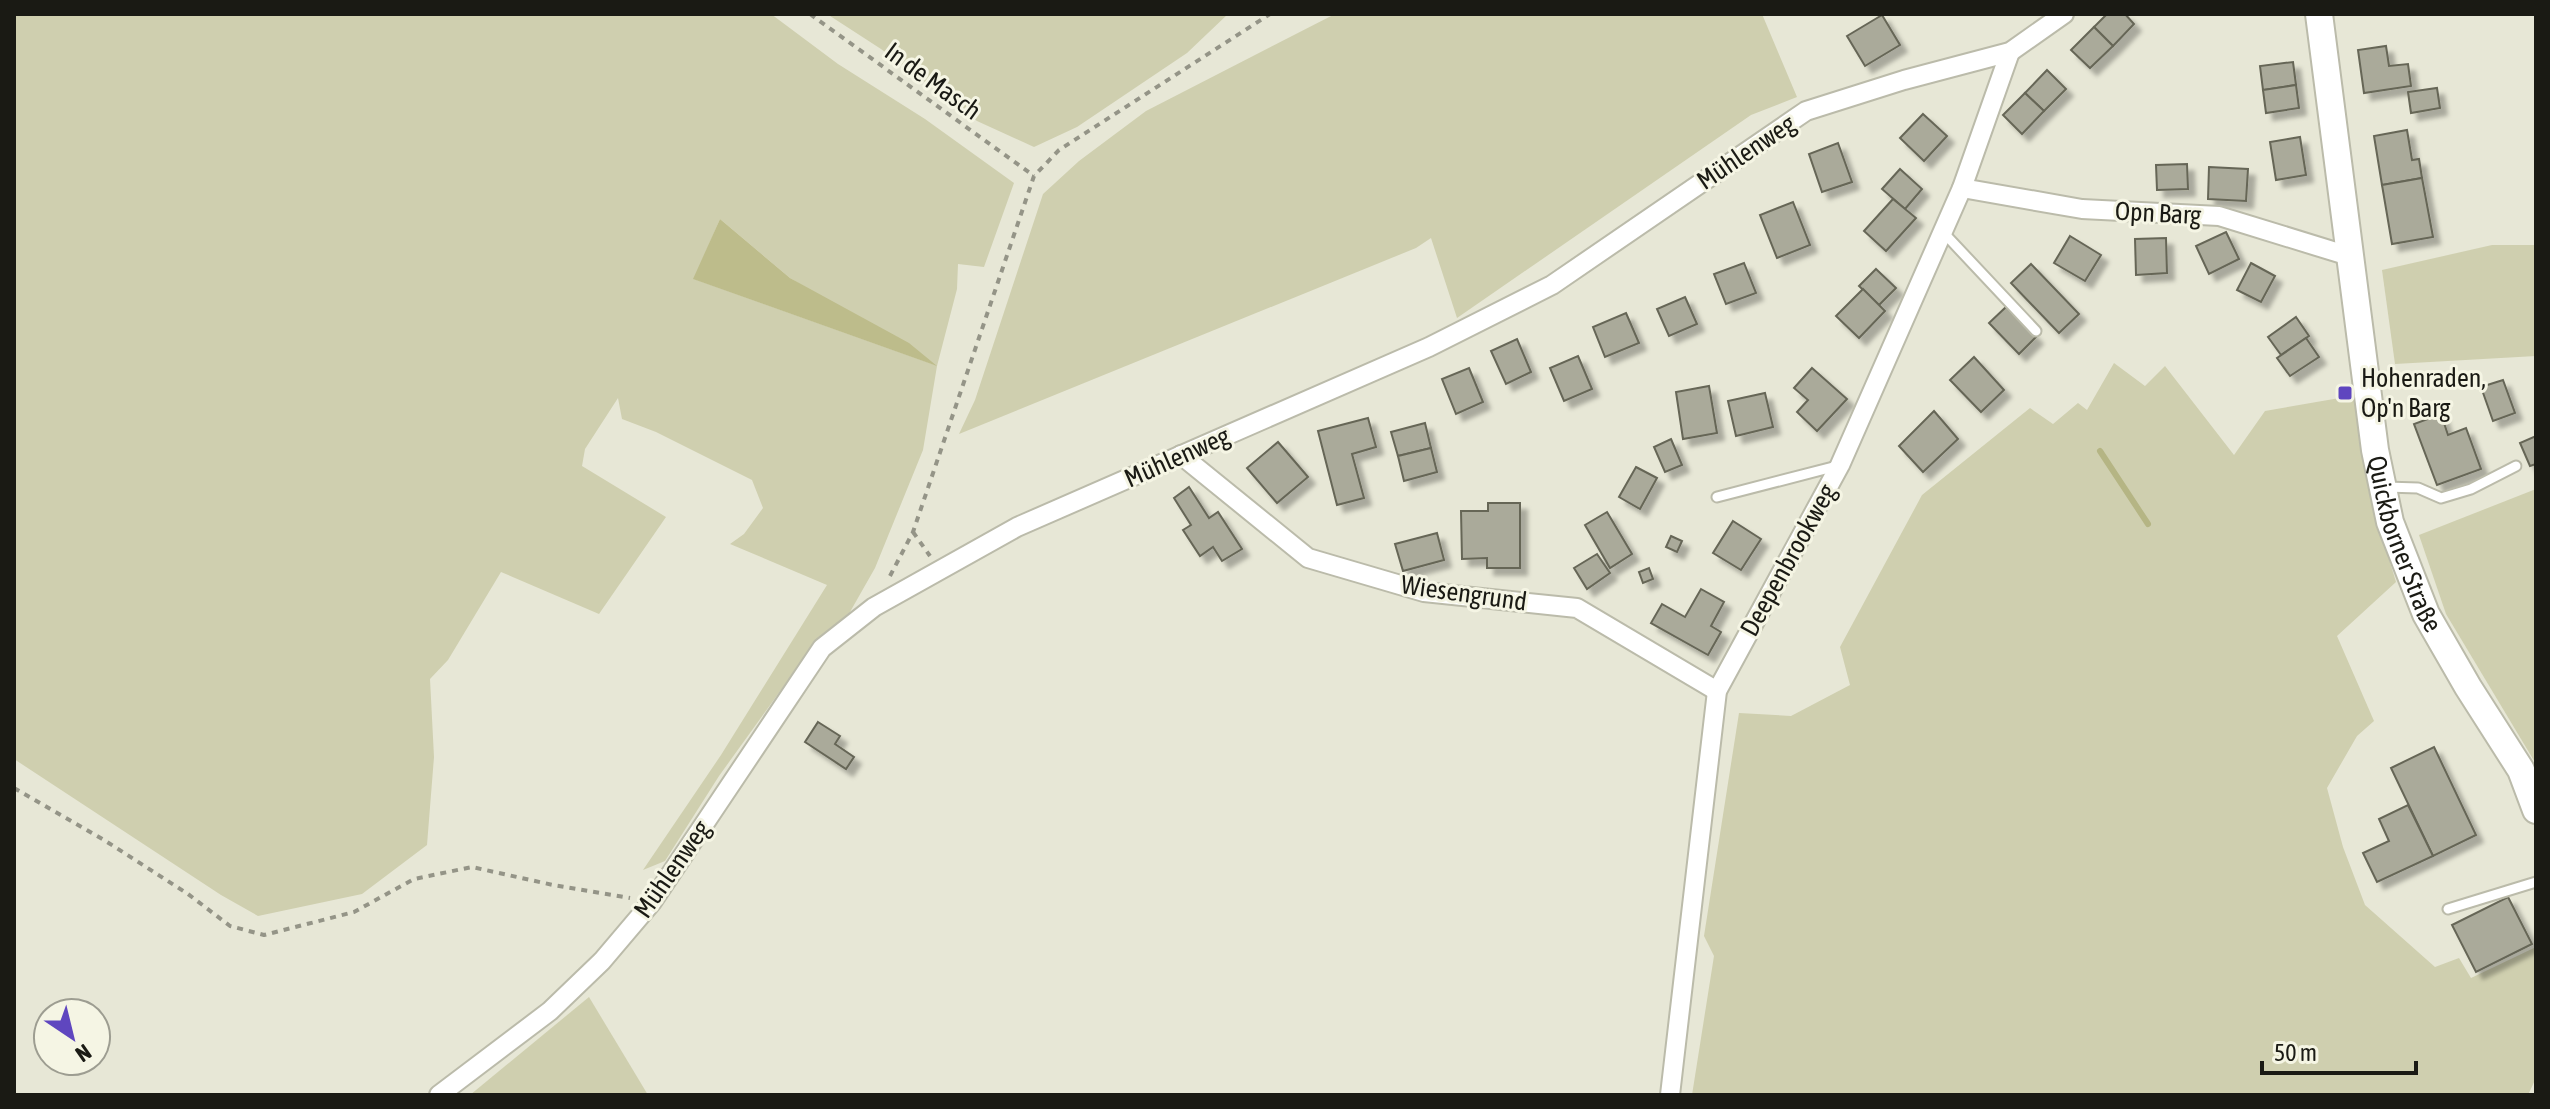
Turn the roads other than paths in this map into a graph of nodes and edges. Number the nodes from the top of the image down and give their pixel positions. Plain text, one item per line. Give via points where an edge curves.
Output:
1 (2064, 14) edge
2 (2319, 14) edge
3 (2010, 52) junction
4 (1962, 188) junction
5 (1943, 232) junction
6 (2349, 256) junction
7 (2036, 331) dead end
8 (1181, 455) junction
9 (1840, 465) junction
10 (2516, 466) dead end
11 (2383, 487) junction
12 (1717, 497) dead end
13 (1717, 691) junction
14 (2536, 810) edge
15 (2536, 882) edge
16 (2448, 909) dead end
17 (439, 1095) edge
18 (1670, 1095) edge

1 - 3 street, Mühlenweg
2 - 6 main road, Quickborner Straße
3 - 4 street, Deepenbrookweg
3 - 8 street, Mühlenweg via 1806,111 1552,285 1429,347
4 - 5 street, Deepenbrookweg
4 - 6 street, Opn Barg via 2082,209 2219,216
5 - 7 lane
5 - 9 street, Deepenbrookweg
6 - 11 main road, Quickborner Straße
8 - 13 street, Wiesengrund via 1308,558 1424,592 1577,608
8 - 17 street, Mühlenweg via 1017,527 874,607 822,648 652,902 602,961 550,1011
9 - 12 lane
9 - 13 street, Deepenbrookweg
10 - 11 lane via 2441,498 2418,488
11 - 14 main road, Quickborner Straße via 2390,522 2426,614 2521,770
13 - 18 street, Deepenbrookweg
15 - 16 lane

